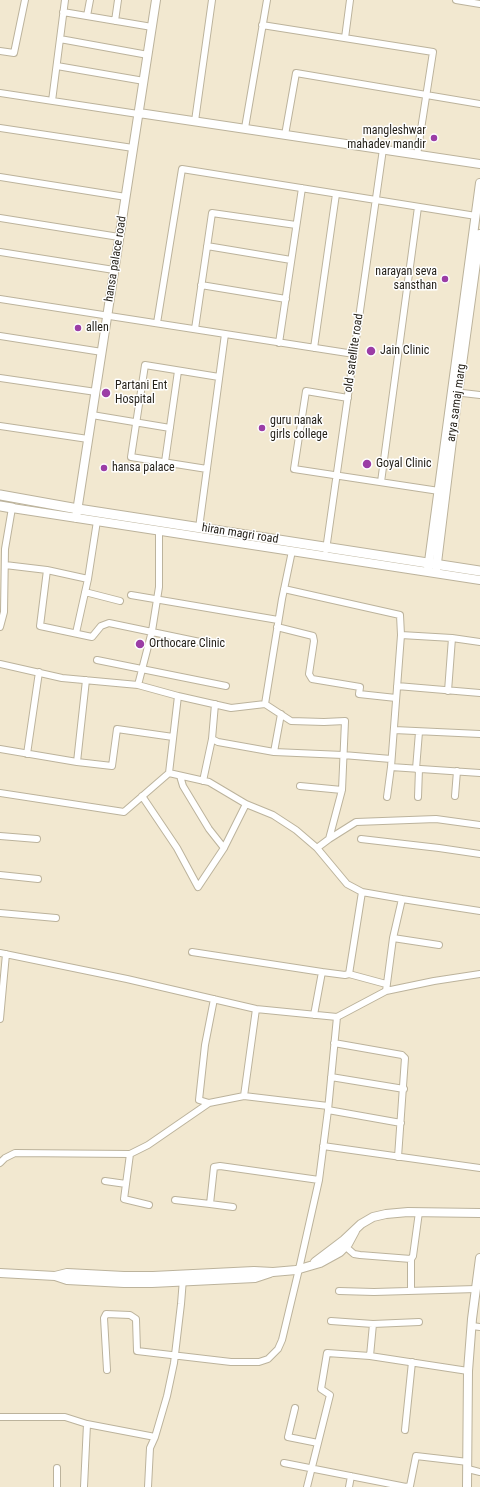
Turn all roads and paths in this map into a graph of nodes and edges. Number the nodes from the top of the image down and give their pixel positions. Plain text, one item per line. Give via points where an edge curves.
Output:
1 (25, 0) edge
2 (65, 0) edge
3 (90, 0) edge
4 (118, 0) edge
5 (156, 0) edge
6 (212, 0) edge
7 (266, 0) edge
8 (350, 0) edge
9 (456, 0) edge
10 (480, 4) edge
11 (63, 12) junction
12 (87, 16) junction
13 (115, 21) junction
14 (262, 25) junction
15 (152, 27) junction
16 (345, 38) junction
17 (60, 39) junction
18 (0, 51) edge
19 (148, 55) junction
20 (57, 66) junction
21 (144, 81) junction
22 (0, 93) edge
23 (427, 95) junction
24 (52, 101) junction
25 (480, 104) edge
26 (138, 114) junction
27 (195, 121) junction
28 (0, 128) edge
29 (245, 128) junction
30 (285, 135) junction
31 (133, 148) junction
32 (382, 149) junction
33 (418, 155) junction
34 (480, 164) edge
35 (0, 177) edge
36 (480, 182) edge
37 (302, 188) junction
38 (336, 194) junction
39 (126, 197) junction
40 (375, 200) junction
41 (418, 207) junction
42 (476, 216) junction
43 (0, 218) edge
44 (296, 225) junction
45 (480, 234) edge
46 (120, 237) junction
47 (207, 246) junction
48 (0, 252) edge
49 (476, 252) edge
50 (291, 260) junction
51 (114, 270) junction
52 (201, 285) junction
53 (0, 299) edge
54 (286, 299) junction
55 (107, 316) junction
56 (157, 323) junction
57 (195, 329) junction
58 (225, 334) junction
59 (0, 336) edge
60 (279, 343) junction
61 (314, 348) junction
62 (102, 352) junction
63 (354, 354) junction
64 (178, 371) junction
65 (219, 377) junction
66 (0, 378) edge
67 (96, 392) junction
68 (455, 392) junction
69 (480, 396) edge
70 (348, 398) junction
71 (92, 415) junction
72 (136, 422) junction
73 (0, 426) edge
74 (170, 428) junction
75 (88, 439) junction
76 (165, 462) junction
77 (207, 469) junction
78 (337, 476) junction
79 (381, 482) junction
80 (439, 491) junction
81 (0, 495) edge
82 (0, 506) edge
83 (12, 508) junction
84 (77, 514) junction
85 (98, 521) junction
86 (199, 528) junction
87 (159, 531) junction
88 (292, 551) junction
89 (326, 552) junction
90 (5, 566) junction
91 (432, 568) junction
92 (47, 570) junction
93 (480, 571) edge
94 (88, 579) junction
95 (480, 580) edge
96 (284, 589) junction
97 (85, 592) junction
98 (131, 595) dead end
99 (157, 599) junction
100 (120, 601) dead end
101 (278, 620) junction
102 (0, 627) edge
103 (277, 627) junction
104 (152, 631) junction
105 (76, 633) junction
106 (401, 635) junction
107 (452, 638) junction
108 (200, 642) dead end
109 (480, 642) edge
110 (97, 660) dead end
111 (0, 664) edge
112 (143, 669) junction
113 (39, 672) junction
114 (86, 680) junction
115 (138, 685) junction
116 (226, 686) dead end
117 (397, 686) junction
118 (448, 691) junction
119 (480, 693) edge
120 (178, 696) junction
121 (396, 698) junction
122 (215, 704) junction
123 (265, 704) junction
124 (281, 714) junction
125 (394, 730) junction
126 (419, 732) junction
127 (480, 734) edge
128 (173, 737) junction
129 (212, 739) junction
130 (0, 749) edge
131 (274, 752) junction
132 (27, 754) junction
133 (343, 755) junction
134 (392, 759) junction
135 (77, 762) junction
136 (391, 767) junction
137 (418, 769) junction
138 (457, 771) junction
139 (169, 773) junction
140 (480, 773) edge
141 (180, 776) junction
142 (203, 781) junction
143 (300, 786) dead end
144 (342, 790) junction
145 (0, 793) edge
146 (142, 796) junction
147 (455, 796) dead end
148 (387, 797) dead end
149 (418, 797) dead end
150 (246, 804) junction
151 (480, 825) edge
152 (0, 836) edge
153 (37, 839) dead end
154 (329, 839) junction
155 (361, 839) dead end
156 (224, 848) junction
157 (317, 848) junction
158 (480, 854) edge
159 (0, 875) edge
160 (38, 878) dead end
161 (362, 892) junction
162 (402, 899) junction
163 (480, 911) edge
164 (0, 914) edge
165 (56, 918) dead end
166 (393, 938) junction
167 (439, 945) dead end
168 (192, 952) dead end
169 (3, 954) edge
170 (322, 972) junction
171 (349, 974) junction
172 (480, 974) edge
173 (386, 984) junction
174 (386, 991) junction
175 (214, 999) junction
176 (256, 1009) junction
177 (314, 1015) junction
178 (337, 1017) junction
179 (0, 1019) edge
180 (334, 1043) junction
181 (331, 1077) junction
182 (404, 1089) junction
183 (244, 1096) junction
184 (209, 1103) junction
185 (328, 1108) junction
186 (401, 1123) junction
187 (323, 1146) junction
188 (130, 1154) junction
189 (398, 1157) junction
190 (0, 1163) edge
191 (480, 1168) edge
192 (319, 1180) junction
193 (106, 1181) dead end
194 (126, 1184) junction
195 (175, 1200) dead end
196 (210, 1204) junction
197 (149, 1205) dead end
198 (233, 1207) dead end
199 (418, 1212) junction
200 (480, 1213) edge
201 (355, 1231) junction
202 (346, 1247) junction
203 (480, 1258) edge
204 (411, 1259) junction
205 (310, 1267) junction
206 (299, 1269) junction
207 (0, 1273) edge
208 (183, 1279) junction
209 (476, 1289) junction
210 (411, 1290) junction
211 (339, 1291) dead end
212 (331, 1321) dead end
213 (419, 1322) dead end
214 (373, 1324) junction
215 (476, 1327) edge
216 (176, 1354) junction
217 (370, 1356) junction
218 (412, 1362) junction
219 (107, 1370) dead end
220 (468, 1371) junction
221 (294, 1408) dead end
222 (0, 1417) edge
223 (87, 1424) junction
224 (405, 1430) dead end
225 (155, 1437) junction
226 (318, 1443) junction
227 (284, 1463) dead end
228 (468, 1466) junction
229 (57, 1468) dead end
230 (311, 1469) junction
231 (480, 1472) edge
232 (351, 1476) junction
233 (391, 1486) edge
234 (57, 1487) edge
235 (84, 1487) edge
236 (148, 1487) edge
237 (307, 1487) edge
238 (348, 1487) edge
239 (467, 1487) edge

1 - 18 street via 14,53
2 - 11 street
3 - 12 street
4 - 13 street
5 - 15 street, hansa palace road
6 - 27 street
7 - 14 street
8 - 16 street
9 - 10 street
11 - 12 street
11 - 17 street
12 - 13 street
13 - 15 street
14 - 16 street
14 - 29 street
15 - 19 street, hansa palace road
16 - 23 street via 433,52
17 - 19 street
17 - 20 street
19 - 21 street, hansa palace road
20 - 21 street
20 - 24 street
21 - 26 street, hansa palace road
22 - 24 street
23 - 25 street
23 - 30 street via 296,73
23 - 33 street
24 - 26 street
26 - 27 street
26 - 31 street, hansa palace road
27 - 29 street
28 - 31 street
29 - 30 street
30 - 32 street
31 - 39 street, hansa palace road
32 - 33 street
32 - 40 street, old satellite road
33 - 34 street
35 - 39 street
36 - 42 street
37 - 38 street
37 - 44 street
37 - 56 street via 182,169
38 - 40 street
38 - 61 street
39 - 46 street, hansa palace road
40 - 41 street
40 - 63 street, old satellite road
41 - 42 street
41 - 79 street
42 - 49 street
43 - 46 street
44 - 47 street via 212,213
44 - 50 street
45 - 49 street, arya samaj marg
46 - 51 street, hansa palace road
47 - 50 street
47 - 52 street
48 - 51 street
49 - 68 street, arya samaj marg
50 - 54 street
51 - 55 street, hansa palace road
52 - 54 street
52 - 57 street
53 - 55 street
54 - 60 street
55 - 56 street
55 - 62 street, hansa palace road
56 - 57 street
57 - 58 street
58 - 60 street
58 - 65 street
59 - 62 street
60 - 61 street
61 - 63 street
62 - 67 street, hansa palace road
63 - 70 street, old satellite road
64 - 65 street
64 - 72 street via 145,365
64 - 74 street
65 - 77 street
66 - 67 street
67 - 71 street, hansa palace road
68 - 69 street
68 - 80 street
68 - 91 street, arya samaj marg
70 - 78 street, old satellite road
70 - 78 street via 306,391 294,469
71 - 72 street
71 - 75 street, hansa palace road
72 - 74 street
72 - 76 street via 131,457
73 - 75 street
74 - 76 street
75 - 84 street, hansa palace road
76 - 77 street
77 - 86 street
78 - 79 street
78 - 89 street, old satellite road
79 - 80 street
80 - 91 street
81 - 84 main road, hiran magri road
82 - 83 main road
83 - 84 street
83 - 90 street via 5,548
84 - 85 street
84 - 86 main road, hiran magri road
85 - 87 street
85 - 94 street
86 - 89 main road, hiran magri road
87 - 88 street
87 - 99 street
88 - 89 street
88 - 96 street
89 - 91 main road, hiran magri road
90 - 92 street
90 - 102 street via 4,612
91 - 93 main road, hiran magri road
91 - 95 street
92 - 94 street
92 - 105 street via 40,626
94 - 97 street
96 - 101 street
96 - 106 street via 400,616
97 - 100 street
97 - 105 street
98 - 99 street
99 - 101 street
99 - 104 street
101 - 103 street
103 - 121 street via 313,636 309,674 312,679 360,687 359,694
103 - 123 street
104 - 105 street via 109,624 102,626 92,637
104 - 108 street
104 - 112 street
106 - 107 street
106 - 117 street
107 - 109 street
107 - 118 street
110 - 112 street
111 - 113 street
112 - 115 street
112 - 116 street
113 - 114 street via 62,678
113 - 132 street
114 - 115 street
114 - 135 street
115 - 120 street
117 - 118 street
117 - 121 street
118 - 119 street
120 - 122 street
120 - 128 street
121 - 125 street
122 - 123 street via 231,708
122 - 129 street
123 - 124 street
124 - 131 street
124 - 133 street via 291,721 345,721
125 - 126 street
125 - 134 street
126 - 127 street
126 - 137 street
128 - 135 street via 117,729 112,766
128 - 139 street
129 - 131 street
129 - 142 street
130 - 132 street
131 - 133 street
132 - 135 street
133 - 134 street
133 - 144 street
134 - 136 street
136 - 137 street
136 - 148 street
137 - 138 street
137 - 149 street
138 - 140 street
138 - 147 street
139 - 141 street
139 - 146 street
141 - 142 street
141 - 156 street via 209,829
142 - 150 street
143 - 144 street
144 - 154 street
145 - 146 street via 124,812
146 - 156 street via 178,848 198,887
150 - 156 street
150 - 157 street via 273,815
151 - 154 street via 436,819 356,822
152 - 153 street
154 - 157 street
155 - 158 street
157 - 161 street via 348,884
159 - 160 street
161 - 162 street
161 - 171 street
162 - 163 street
162 - 166 street
164 - 165 street
166 - 167 street
166 - 173 street
168 - 170 street
169 - 175 street
169 - 179 street
170 - 171 street
170 - 177 street
171 - 173 street
172 - 174 street
173 - 174 street
174 - 178 street
175 - 176 street
175 - 184 street via 205,1045 199,1100
176 - 177 street
176 - 183 street
177 - 178 street
178 - 180 street
180 - 181 street
180 - 182 street via 402,1055 406,1062
181 - 182 street
181 - 185 street
182 - 186 street
183 - 184 street
183 - 185 street
184 - 188 street via 148,1145
185 - 186 street
185 - 187 street
186 - 189 street
187 - 189 street
187 - 192 street
188 - 190 street via 15,1153
188 - 194 street
189 - 191 street
192 - 196 street via 214,1167
192 - 206 street
193 - 194 street
194 - 197 street via 124,1199
195 - 196 street
196 - 198 street
199 - 200 street
199 - 201 street via 379,1216 367,1220
199 - 204 street
201 - 202 street
201 - 205 street
202 - 204 street via 354,1254
202 - 205 street via 328,1260
203 - 209 street
204 - 210 street
205 - 206 street
206 - 208 street via 273,1272 255,1278
206 - 216 street via 282,1340 278,1349 266,1361 236,1362
207 - 208 street via 124,1283
208 - 216 street
209 - 210 street
209 - 215 street
210 - 211 street
212 - 214 street
213 - 214 street
214 - 217 street
215 - 220 street
216 - 219 street via 136,1350 136,1319 106,1314 104,1318
216 - 225 street
217 - 218 street
217 - 226 street via 327,1353 321,1389 330,1395
218 - 220 street
218 - 224 street
220 - 228 street
221 - 226 street via 288,1437
222 - 223 street via 64,1418
223 - 225 street
223 - 235 street
225 - 236 street via 150,1448
226 - 230 street
227 - 230 street
228 - 231 street
228 - 233 street via 416,1456 410,1486
228 - 239 street
229 - 234 street
230 - 232 street
230 - 237 street
232 - 233 street
232 - 238 street

